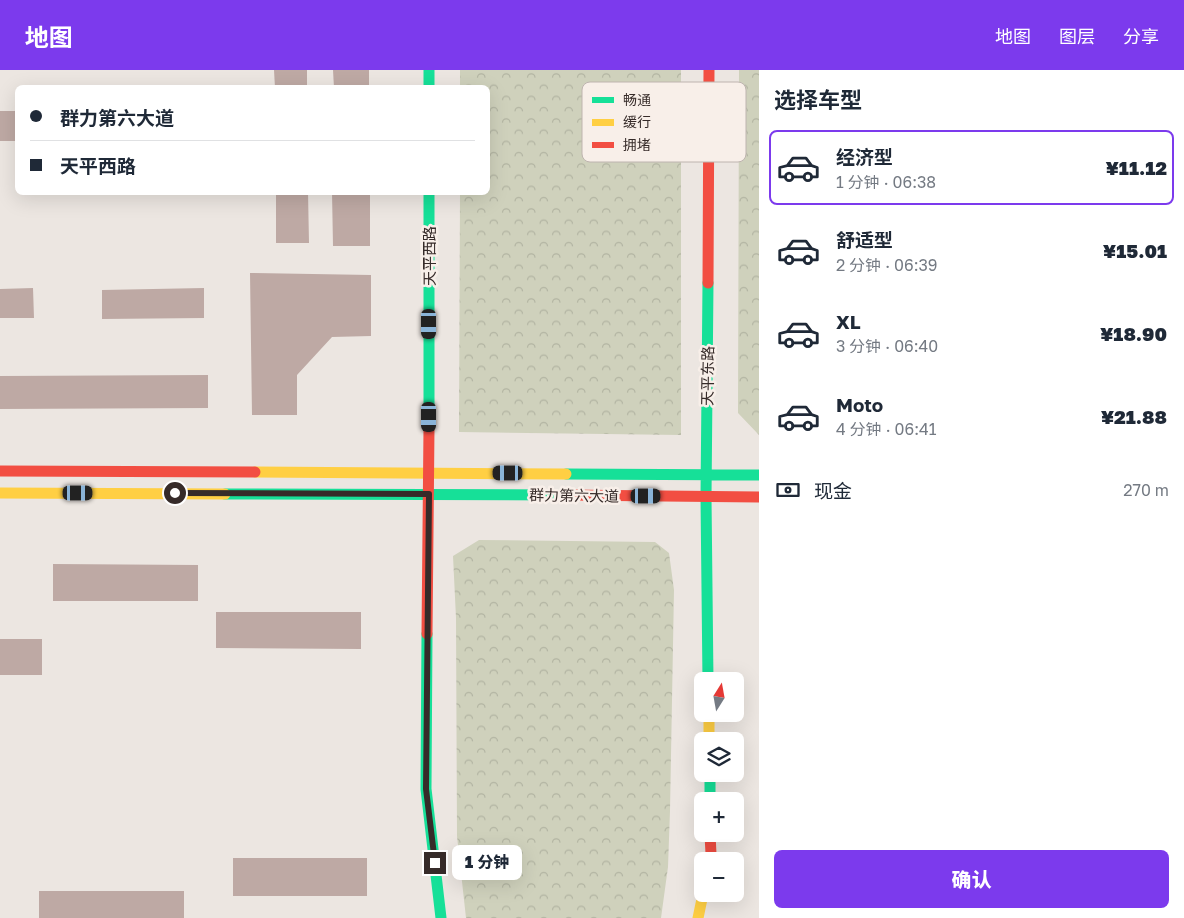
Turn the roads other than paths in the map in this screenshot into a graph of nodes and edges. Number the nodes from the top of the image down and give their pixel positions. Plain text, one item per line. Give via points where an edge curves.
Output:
1 (429, 70) edge
2 (429, 85) edge
3 (709, 162) edge
4 (429, 195) edge
5 (0, 471) edge
6 (429, 473) junction
7 (706, 474) junction
8 (759, 475) edge
9 (0, 493) edge
10 (429, 494) junction
11 (706, 497) junction
12 (759, 497) edge
13 (708, 672) edge
14 (701, 902) edge
15 (441, 918) edge
16 (698, 918) edge

1 - 2 main road
3 - 7 main road, 天平东路
4 - 6 main road, 天平西路
5 - 6 main road, 群力第六大道
6 - 7 main road, 群力第六大道
6 - 10 main road, 天平西路
7 - 8 main road, 群力第六大道
7 - 11 main road, 天平东路
9 - 10 main road, 群力第六大道
10 - 11 main road, 群力第六大道
10 - 15 main road, 天平西路 via 426,789
11 - 12 main road, 群力第六大道
11 - 13 main road, 天平东路
14 - 16 main road

